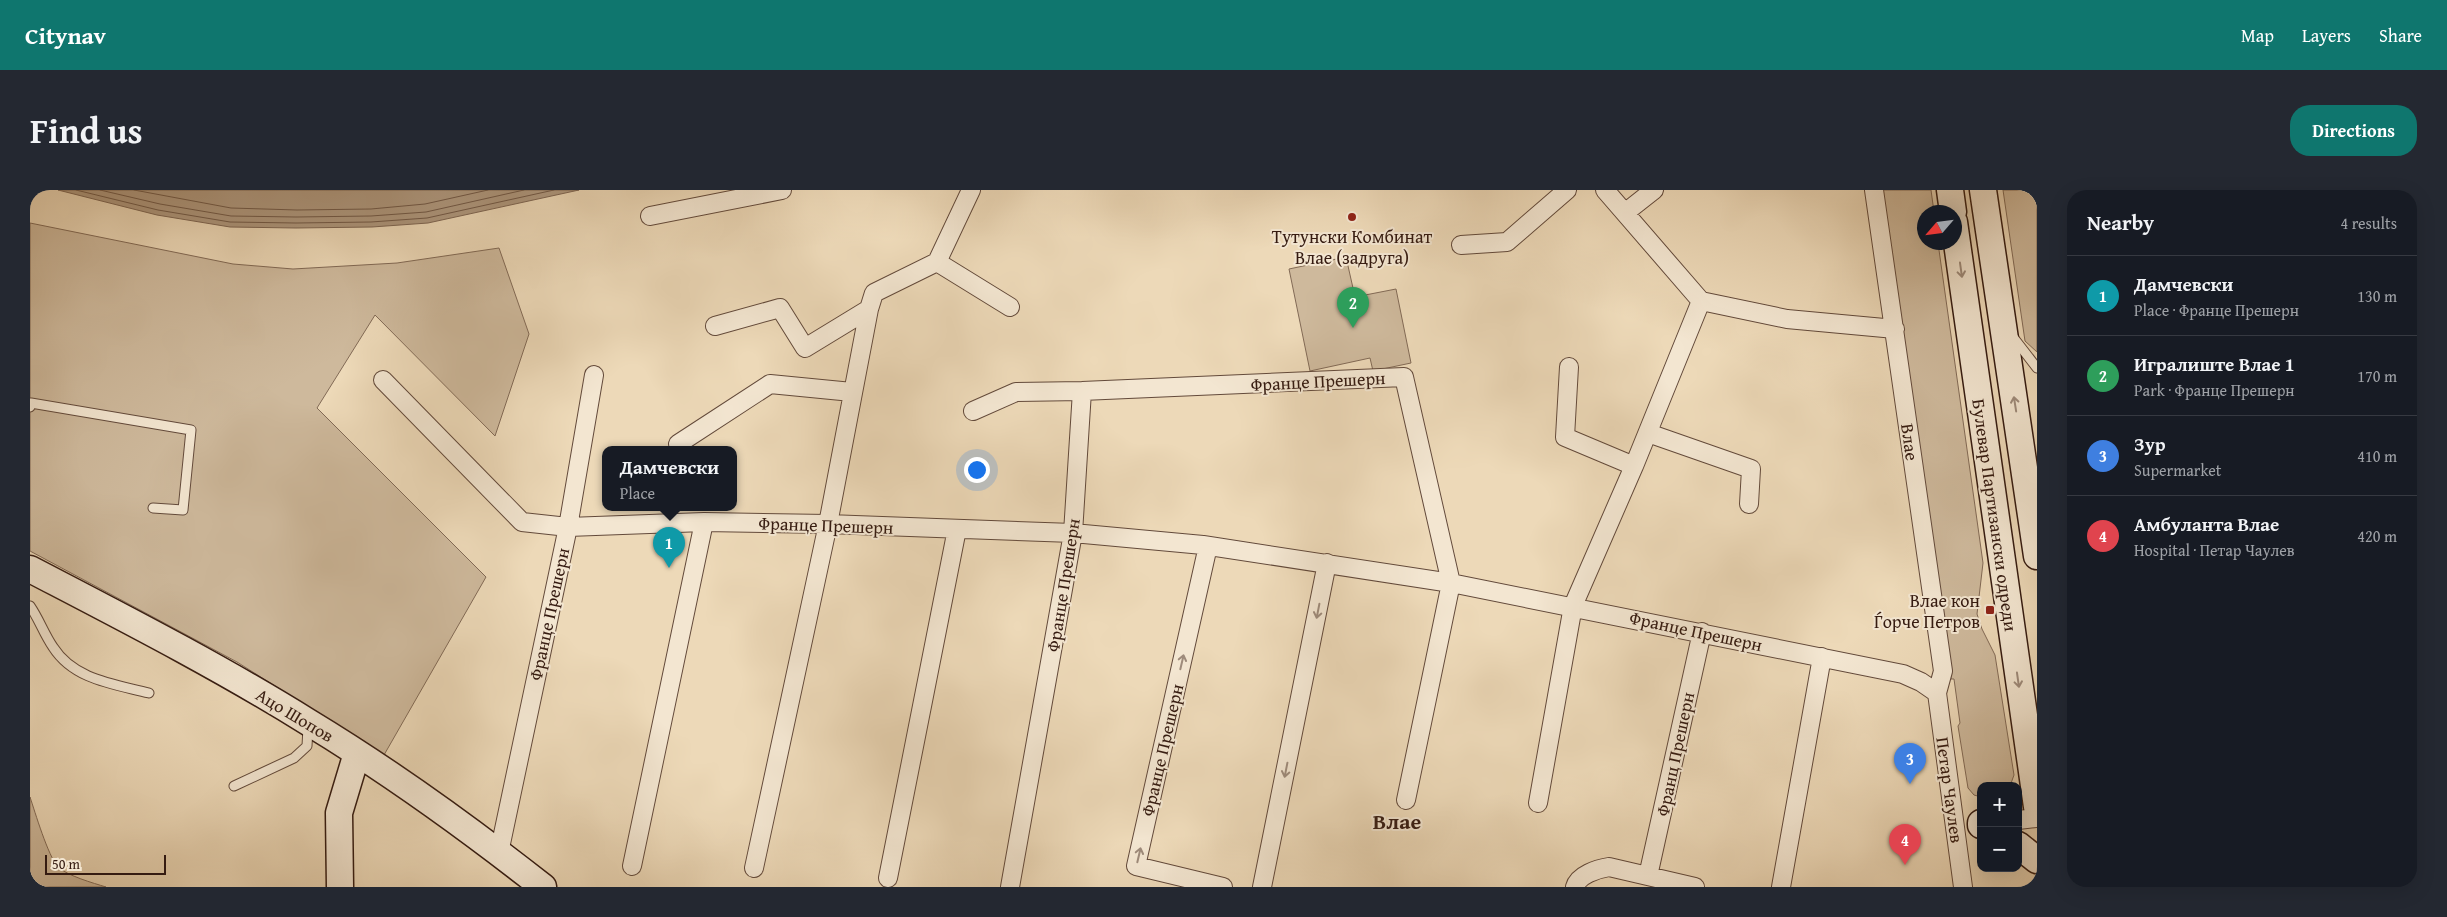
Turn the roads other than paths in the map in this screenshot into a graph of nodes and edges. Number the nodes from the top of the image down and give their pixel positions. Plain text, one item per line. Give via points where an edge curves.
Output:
1 (782, 190) edge
2 (971, 190) edge
3 (1567, 190) edge
4 (1605, 190) edge
5 (1654, 190) edge
6 (1874, 190) edge
7 (1950, 190) edge
8 (1983, 190) edge
9 (1952, 205) edge
10 (1626, 212) junction
11 (650, 216) dead end
12 (1461, 245) dead end
13 (1958, 250) edge
14 (937, 262) junction
15 (1702, 301) junction
16 (1010, 307) dead end
17 (869, 308) junction
18 (715, 326) dead end
19 (2003, 326) junction
20 (1895, 329) junction
21 (1569, 367) dead end
22 (2037, 368) edge
23 (594, 375) dead end
24 (384, 380) dead end
25 (1082, 391) junction
26 (852, 392) junction
27 (30, 407) edge
28 (973, 411) dead end
29 (1648, 433) junction
30 (678, 444) dead end
31 (1634, 466) junction
32 (1748, 504) dead end
33 (153, 508) dead end
34 (704, 522) junction
35 (828, 524) junction
36 (568, 528) junction
37 (957, 529) junction
38 (1074, 533) junction
39 (1208, 546) junction
40 (2037, 556) edge
41 (1327, 563) junction
42 (30, 569) edge
43 (1451, 583) junction
44 (30, 606) edge
45 (1573, 606) junction
46 (1702, 632) junction
47 (1822, 657) junction
48 (149, 693) dead end
49 (1937, 693) junction
50 (308, 722) junction
51 (2028, 749) junction
52 (357, 753) junction
53 (2019, 782) edge
54 (234, 786) dead end
55 (1406, 800) dead end
56 (1538, 803) dead end
57 (2037, 807) edge
58 (2037, 818) edge
59 (2022, 820) edge
60 (1975, 825) edge
61 (2022, 848) edge
62 (499, 852) junction
63 (2037, 860) edge
64 (632, 866) dead end
65 (754, 868) dead end
66 (1648, 876) junction
67 (888, 878) dead end
68 (340, 887) edge
69 (543, 887) edge
70 (1010, 887) edge
71 (1224, 887) edge
72 (1262, 887) edge
73 (1575, 887) edge
74 (1695, 887) edge
75 (1780, 887) edge
76 (1963, 887) edge

1 - 11 street
2 - 14 street
3 - 12 street via 1507,242
4 - 10 street
5 - 10 street
6 - 20 street, Влае
7 - 9 street
8 - 19 street, Булевар Партизански одреди
10 - 15 street
13 -> 51 street, Булевар Партизански одреди
14 - 16 street
14 - 17 street via 874,293
15 - 20 street via 1787,319
15 - 29 street
17 - 18 street via 805,348 780,308
17 - 26 street
19 - 22 lane
40 -> 19 street, Булевар Партизански одреди via 2026,448
20 - 49 street, Влае via 1942,671
21 - 31 street via 1565,437
23 - 36 street, Франце Прешерн
24 - 36 street, Францe Прешерн via 522,522
25 - 28 street via 1016,392
25 - 38 street, Франце Прешерн
25 - 43 street, Францe Прешерн via 1404,377
26 - 30 street via 770,384
26 - 35 street
27 - 33 lane via 31,403 191,430 184,510
29 - 31 street
29 - 32 street via 1750,469
31 - 45 street
34 - 35 street, Францe Прешерн
34 - 36 street, Францe Прешерн
34 - 64 street
35 - 37 street, Францe Прешерн
35 - 65 street
36 - 62 street, Франце Прешерн
37 - 38 street, Францe Прешерн
37 - 67 street
38 - 39 street, Францe Прешерн
38 - 70 street, Франце Прешерн
39 - 41 street, Францe Прешерн
71 -> 39 street, Францe Прешерн via 1136,866
41 - 43 street, Францe Прешерн
41 -> 72 street
42 - 50 street, Ацо Шопов via 182,648
43 - 45 street, Францe Прешерн
43 - 55 street, Францe Прешерн
44 - 48 lane via 64,661 88,677
45 - 46 street, Францe Прешерн
45 - 56 street
46 - 47 street, Францe Прешерн
46 - 66 street, Франц Прешерн
47 - 49 street, Францe Прешерн via 1903,674
47 - 75 street
49 - 60 street, Петар Чаулев
50 - 52 street, Ацо Шопов
50 - 54 lane via 307,746 294,758
51 - 53 street
51 - 57 street, Булевар Партизански одреди
52 - 62 street, Ацо Шопов
52 - 68 street via 338,813
58 - 59 street
60 - 76 street, Петар Чаулев
61 - 63 street
62 - 69 street, Ацо Шопов
66 - 73 street via 1603,868 1587,874
66 - 74 street

